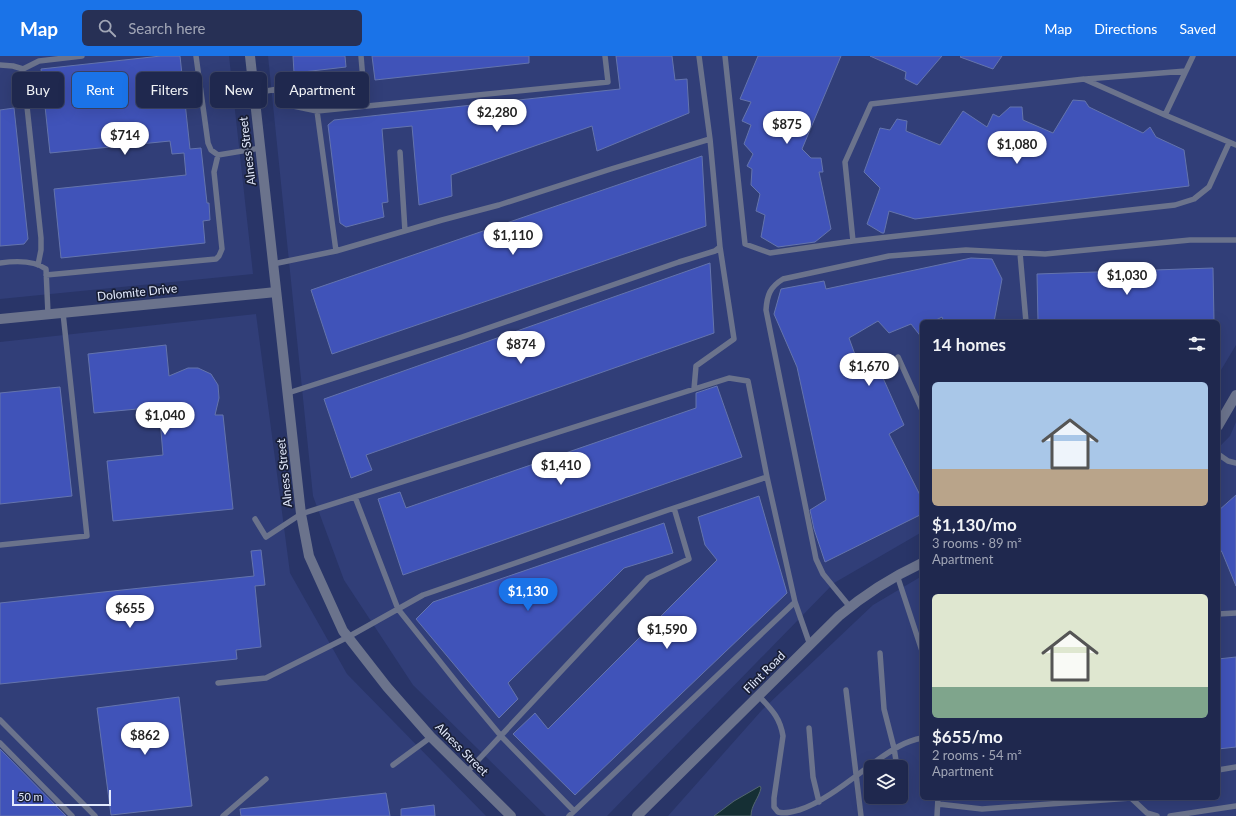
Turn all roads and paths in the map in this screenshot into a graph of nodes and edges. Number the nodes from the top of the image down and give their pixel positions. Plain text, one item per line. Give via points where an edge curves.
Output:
1 (82, 56) edge
2 (196, 56) edge
3 (250, 56) edge
4 (361, 56) edge
5 (605, 56) edge
6 (699, 56) edge
7 (726, 56) edge
8 (1193, 56) edge
9 (0, 65) edge
10 (23, 69) junction
11 (1186, 71) junction
12 (252, 72) edge
13 (362, 72) edge
14 (1084, 79) junction
15 (256, 108) edge
16 (303, 108) edge
17 (317, 111) junction
18 (1165, 115) junction
19 (710, 139) junction
20 (1229, 143) junction
21 (1236, 146) edge
22 (260, 148) junction
23 (400, 152) dead end
24 (218, 155) junction
25 (405, 232) junction
26 (1236, 240) edge
27 (853, 241) junction
28 (720, 247) junction
29 (336, 252) junction
30 (1020, 253) junction
31 (0, 263) edge
32 (273, 264) junction
33 (38, 265) junction
34 (46, 275) junction
35 (276, 292) junction
36 (63, 313) junction
37 (48, 314) junction
38 (0, 319) edge
39 (1026, 320) edge
40 (898, 357) dead end
41 (694, 389) junction
42 (288, 393) junction
43 (1236, 395) edge
44 (920, 406) edge
45 (1220, 423) edge
46 (1220, 455) edge
47 (1236, 463) edge
48 (767, 477) junction
49 (355, 497) junction
50 (674, 508) junction
51 (301, 514) junction
52 (255, 519) dead end
53 (0, 545) edge
54 (920, 564) edge
55 (897, 575) junction
56 (795, 602) junction
57 (850, 607) junction
58 (398, 609) junction
59 (1236, 613) edge
60 (1220, 614) edge
61 (348, 637) junction
62 (920, 644) edge
63 (810, 645) junction
64 (880, 653) dead end
65 (218, 683) dead end
66 (846, 690) dead end
67 (759, 696) junction
68 (0, 720) edge
69 (809, 728) dead end
70 (501, 736) junction
71 (431, 737) junction
72 (920, 738) edge
73 (0, 743) edge
74 (894, 748) junction
75 (896, 760) edge
76 (393, 765) dead end
77 (1236, 767) edge
78 (1220, 770) edge
79 (467, 772) junction
80 (856, 775) junction
81 (266, 779) dead end
82 (1101, 800) edge
83 (1133, 800) edge
84 (938, 801) edge
85 (819, 802) junction
86 (1236, 806) edge
87 (574, 811) junction
88 (72, 816) edge
89 (96, 816) edge
90 (223, 816) edge
91 (511, 816) edge
92 (569, 816) edge
93 (637, 816) edge
94 (861, 816) edge
95 (937, 816) edge
96 (1157, 816) edge
97 (1170, 816) edge

1 - 10 lane via 39,61
2 - 24 lane via 208,143 211,150
3 - 12 street, Alness Street
4 - 13 lane
5 - 17 lane via 608,82
6 - 19 lane
7 - 27 lane via 745,244 770,253
8 - 11 lane
9 - 10 lane
10 - 33 lane via 41,238
11 - 14 lane
11 - 18 lane
14 - 18 lane
14 - 27 lane via 871,104 845,162
15 - 22 street, Alness Street
16 - 17 lane
17 - 29 lane
18 - 20 lane
19 - 25 lane
19 - 28 lane
20 - 21 lane
20 - 27 lane via 1209,187 1194,199 1175,205
22 - 24 lane
22 - 32 street, Alness Street
23 - 25 lane
24 - 34 lane via 214,172 222,249 216,259
25 - 29 lane
26 - 30 lane via 1190,240 1045,254
28 - 41 lane via 734,339 696,366
28 - 42 lane via 715,251 462,337
29 - 32 lane
30 - 39 lane
30 - 57 lane via 966,250 889,256 783,279 775,284 770,292 766,310 816,559 823,574
31 - 33 lane via 17,260
32 - 35 street, Alness Street
33 - 34 lane via 46,269
34 - 37 lane
35 - 36 street, Dolomite Drive
35 - 42 street, Alness Street
36 - 37 street, Dolomite Drive
36 - 53 lane via 87,536
37 - 38 street, Dolomite Drive
40 - 44 lane
41 - 48 lane via 729,378 748,381
41 - 49 lane
42 - 51 street, Alness Street
43 - 45 street
46 - 47 lane
48 - 50 lane
48 - 56 lane
49 - 51 lane
49 - 58 lane
50 - 58 lane via 423,595
50 - 70 lane via 689,559 648,578
51 - 52 lane via 266,537
51 - 61 street, Alness Street via 309,556
54 - 55 street, Flint Road
55 - 57 street, Flint Road
55 - 62 lane
56 - 63 lane
56 - 87 lane
57 - 63 street, Flint Road
58 - 61 lane
58 - 70 lane
59 - 60 lane
61 - 65 lane via 266,678
61 - 71 street, Alness Street
63 - 67 street, Flint Road
64 - 74 lane via 884,709
66 - 80 lane
67 - 85 lane via 776,716 783,736 774,807 778,812 785,814
67 - 93 street, Flint Road
68 - 89 lane
69 - 85 lane via 813,777
70 - 79 lane
70 - 87 lane
71 - 76 lane
71 - 79 street, Alness Street
72 - 74 lane
73 - 88 lane
74 - 75 lane
74 - 80 lane
77 - 78 lane
79 - 91 street, Alness Street
80 - 85 lane
80 - 94 lane
81 - 90 lane
82 - 84 lane via 982,808
83 - 96 lane via 1147,812
84 - 95 lane
86 - 97 lane
87 - 92 lane

